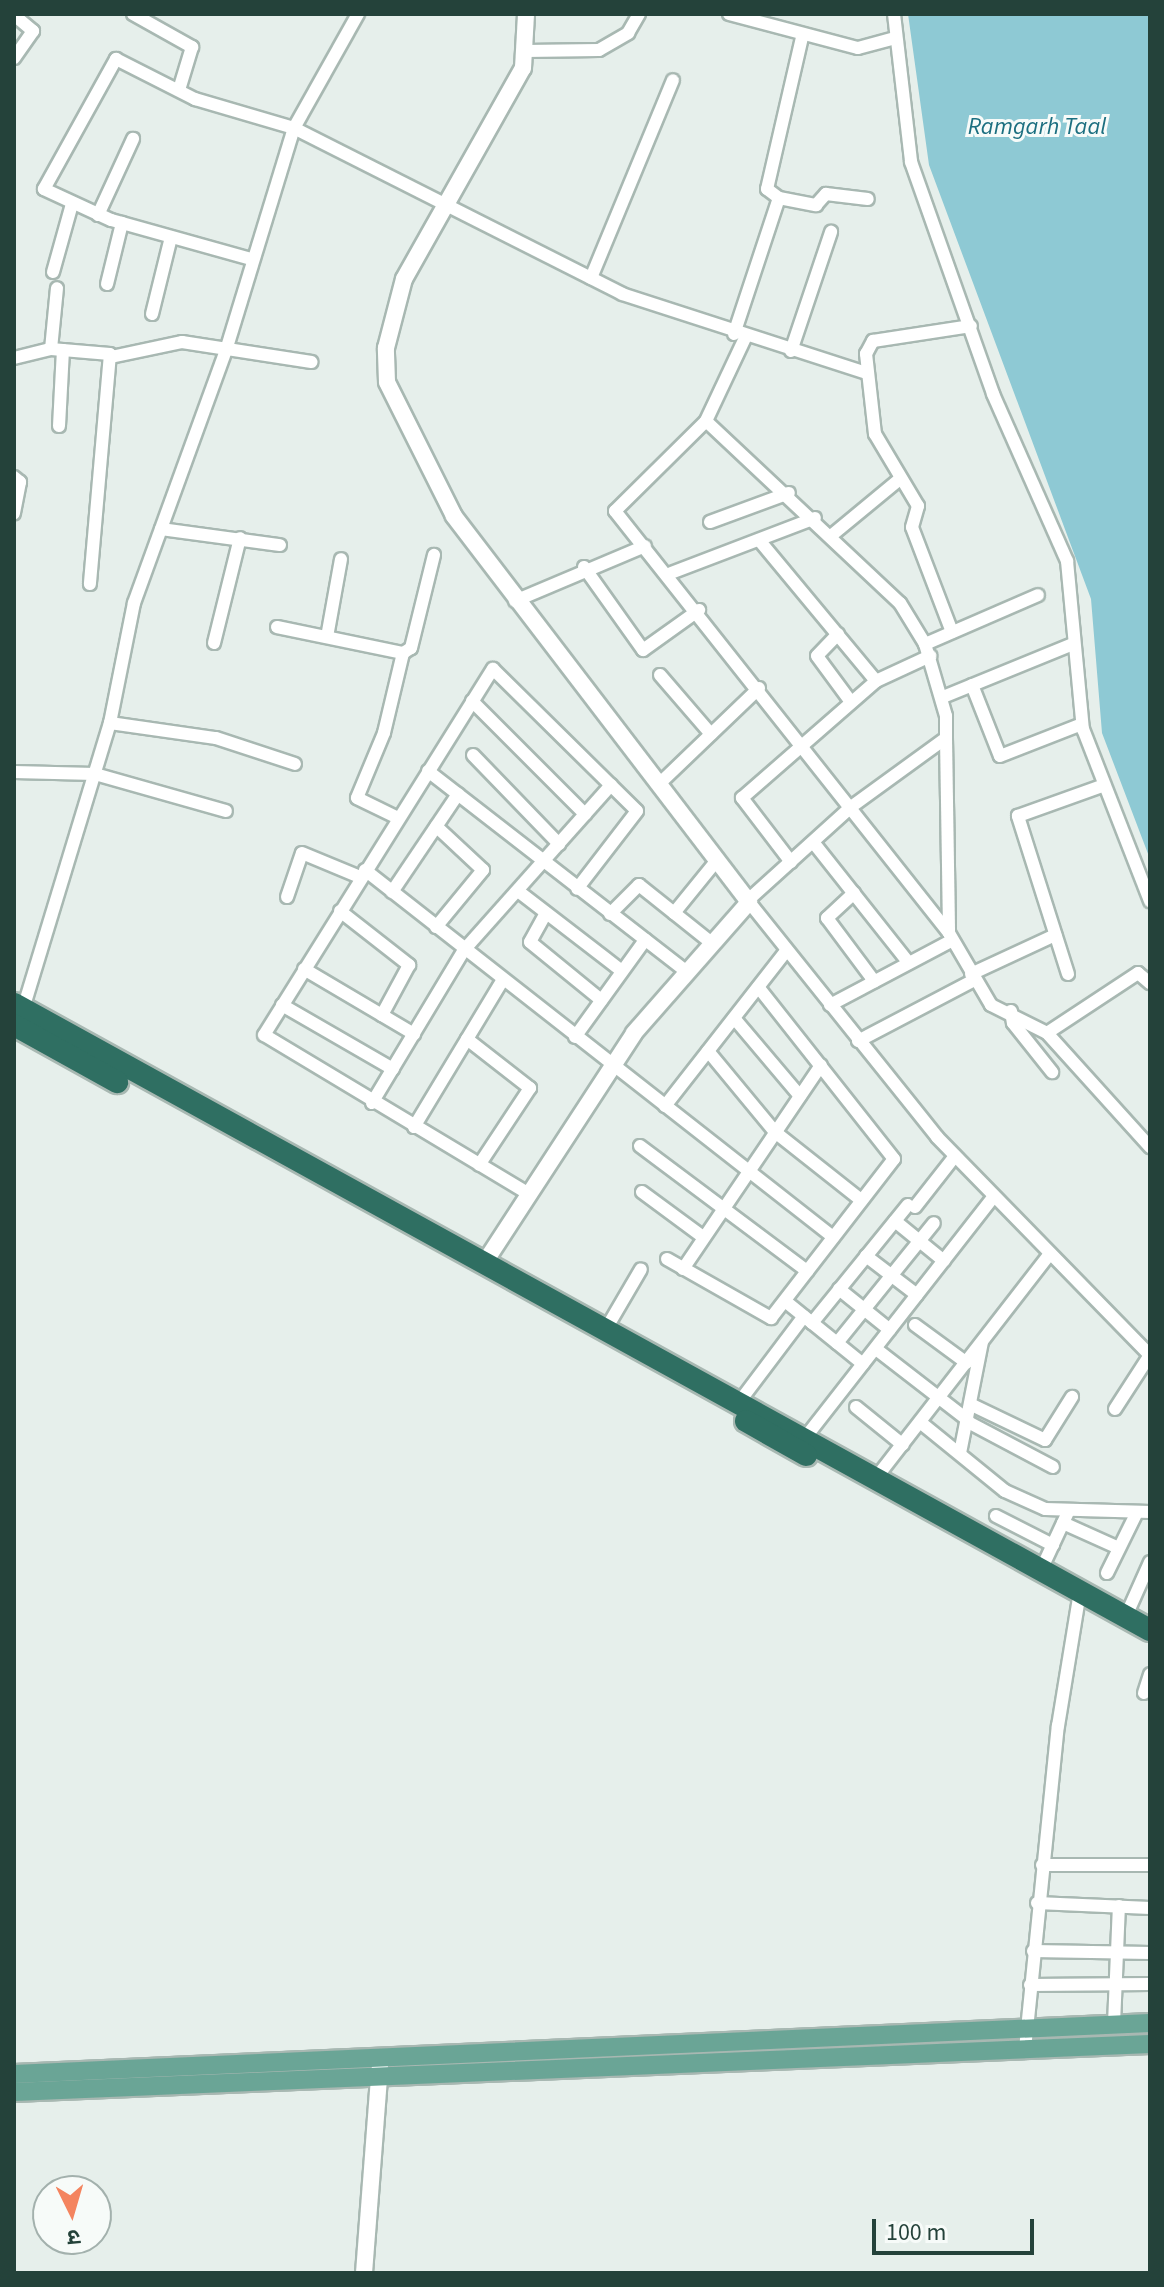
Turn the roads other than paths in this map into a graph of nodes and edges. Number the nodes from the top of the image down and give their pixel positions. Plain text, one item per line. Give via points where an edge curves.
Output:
1 (133, 14) edge
2 (358, 14) edge
3 (526, 14) edge
4 (639, 14) edge
5 (731, 14) edge
6 (894, 14) edge
7 (14, 15) edge
8 (802, 37) junction
9 (896, 38) junction
10 (525, 51) junction
11 (14, 58) edge
12 (673, 80) dead end
13 (179, 90) junction
14 (294, 128) junction
15 (133, 139) dead end
16 (779, 198) junction
17 (868, 199) dead end
18 (72, 204) junction
19 (450, 208) junction
20 (98, 215) junction
21 (122, 223) junction
22 (831, 232) dead end
23 (171, 237) junction
24 (251, 259) junction
25 (53, 272) dead end
26 (591, 278) junction
27 (107, 284) dead end
28 (57, 288) dead end
29 (152, 314) dead end
30 (971, 326) junction
31 (740, 336) junction
32 (227, 347) junction
33 (57, 349) junction
34 (791, 351) junction
35 (111, 357) junction
36 (14, 358) edge
37 (311, 362) dead end
38 (867, 373) junction
39 (706, 421) junction
40 (59, 426) dead end
41 (14, 477) edge
42 (901, 478) junction
43 (789, 493) junction
44 (14, 513) edge
45 (815, 518) junction
46 (710, 522) dead end
47 (161, 529) junction
48 (832, 535) junction
49 (240, 538) junction
50 (759, 540) junction
51 (280, 545) dead end
52 (645, 546) junction
53 (434, 555) dead end
54 (341, 559) dead end
55 (584, 567) junction
56 (671, 573) junction
57 (90, 584) dead end
58 (1038, 595) dead end
59 (515, 601) junction
60 (699, 610) junction
61 (277, 627) dead end
62 (952, 632) junction
63 (838, 634) junction
64 (327, 637) junction
65 (214, 643) dead end
66 (1073, 644) junction
67 (927, 650) junction
68 (403, 653) junction
69 (660, 675) dead end
70 (876, 681) junction
71 (972, 685) junction
72 (759, 688) junction
73 (943, 697) junction
74 (472, 701) junction
75 (851, 702) junction
76 (110, 723) junction
77 (1082, 724) junction
78 (711, 734) junction
79 (946, 738) junction
80 (801, 742) junction
81 (473, 755) dead end
82 (295, 764) dead end
83 (428, 771) junction
84 (14, 772) edge
85 (95, 774) junction
86 (611, 785) junction
87 (658, 785) junction
88 (1103, 789) junction
89 (458, 794) junction
90 (851, 807) junction
91 (226, 811) dead end
92 (585, 814) junction
93 (398, 818) junction
94 (436, 826) junction
95 (813, 842) junction
96 (559, 844) junction
97 (717, 860) junction
98 (791, 862) junction
99 (543, 863) junction
100 (363, 874) junction
101 (577, 889) junction
102 (518, 891) junction
103 (392, 892) junction
104 (854, 893) junction
105 (287, 897) dead end
106 (749, 901) junction
107 (1150, 901) edge
108 (340, 911) junction
109 (546, 913) junction
110 (674, 913) junction
111 (610, 914) junction
112 (436, 927) junction
113 (1055, 935) junction
114 (950, 937) junction
115 (645, 940) junction
116 (713, 944) junction
117 (464, 950) junction
118 (787, 950) junction
119 (909, 963) junction
120 (304, 969) junction
121 (622, 971) junction
122 (688, 973) junction
123 (1068, 974) dead end
124 (972, 977) junction
125 (502, 981) junction
126 (874, 981) junction
127 (1150, 983) edge
128 (758, 987) junction
129 (601, 1000) junction
130 (282, 1005) junction
131 (830, 1005) junction
132 (1011, 1011) junction
133 (17, 1013) edge
134 (382, 1015) junction
135 (734, 1018) junction
136 (1047, 1033) junction
137 (414, 1034) junction
138 (575, 1037) junction
139 (467, 1039) junction
140 (858, 1041) junction
141 (708, 1051) junction
142 (821, 1065) junction
143 (612, 1066) junction
144 (393, 1069) junction
145 (1052, 1072) dead end
146 (800, 1096) junction
147 (372, 1103) junction
148 (665, 1106) junction
149 (414, 1127) junction
150 (775, 1132) junction
151 (640, 1146) dead end
152 (1150, 1147) edge
153 (955, 1156) junction
154 (479, 1165) junction
155 (748, 1170) junction
156 (642, 1192) dead end
157 (529, 1194) junction
158 (994, 1196) junction
159 (861, 1200) junction
160 (725, 1205) junction
161 (895, 1221) junction
162 (934, 1223) dead end
163 (703, 1237) junction
164 (833, 1237) junction
165 (918, 1242) junction
166 (1049, 1255) junction
167 (866, 1256) junction
168 (667, 1259) dead end
169 (944, 1261) junction
170 (485, 1262) junction
171 (641, 1269) dead end
172 (683, 1269) junction
173 (807, 1271) junction
174 (891, 1276) junction
175 (839, 1289) junction
176 (917, 1295) junction
177 (785, 1301) junction
178 (864, 1309) junction
179 (808, 1319) junction
180 (915, 1325) dead end
181 (606, 1329) junction
182 (890, 1330) junction
183 (982, 1342) junction
184 (837, 1343) junction
185 (876, 1349) junction
186 (1150, 1355) edge
187 (967, 1363) junction
188 (863, 1364) junction
189 (1072, 1397) dead end
190 (938, 1400) junction
191 (740, 1401) junction
192 (972, 1405) junction
193 (856, 1407) dead end
194 (1115, 1409) dead end
195 (968, 1421) junction
196 (920, 1422) junction
197 (805, 1438) junction
198 (903, 1445) junction
199 (960, 1453) junction
200 (1053, 1467) dead end
201 (876, 1478) junction
202 (1150, 1512) edge
203 (1136, 1514) junction
204 (996, 1516) dead end
205 (1065, 1518) junction
206 (1053, 1545) junction
207 (1119, 1548) junction
208 (1150, 1562) edge
209 (1041, 1570) junction
210 (1107, 1573) dead end
211 (1076, 1598) junction
212 (1126, 1616) junction
213 (1150, 1630) edge
214 (1150, 1646) edge
215 (1150, 1674) edge
216 (1144, 1693) dead end
217 (1042, 1865) junction
218 (1150, 1865) edge
219 (1037, 1903) junction
220 (1119, 1906) junction
221 (1150, 1908) edge
222 (1033, 1951) junction
223 (1115, 1952) junction
224 (1150, 1953) edge
225 (1113, 1984) junction
226 (1150, 1984) edge
227 (1030, 1985) junction
228 (1150, 2023) edge
229 (1114, 2024) junction
230 (1027, 2028) junction
231 (1150, 2044) edge
232 (1025, 2049) junction
233 (380, 2065) junction
234 (14, 2074) edge
235 (14, 2092) edge
236 (364, 2273) edge

1 - 13 street via 192,47
2 - 14 street
3 - 10 street
4 - 10 street via 628,33 599,50
5 - 8 street
6 - 9 street
7 - 11 street via 33,31
8 - 9 street via 858,48
8 - 16 street via 767,189
9 - 30 street via 905,142
10 - 19 street
12 - 26 street
13 - 14 street
13 - 18 street via 115,60 44,189
14 - 19 street
14 - 24 street
15 - 20 street
16 - 17 street via 816,205 826,194
16 - 31 street
18 - 20 street
18 - 25 street
19 - 26 street
19 - 59 street via 404,279 386,348 387,382 437,488
20 - 21 street
21 - 23 street
21 - 27 street
22 - 34 street
23 - 24 street
23 - 29 street
24 - 32 street
26 - 31 street
28 - 33 street
30 - 38 street via 873,341
30 - 66 street via 993,394 1067,561
31 - 34 street
31 - 39 street
32 - 35 street via 161,343 136,356
32 - 37 street
32 - 47 street
33 - 35 street
33 - 36 street
33 - 40 street
34 - 38 street
35 - 57 street
38 - 42 street via 875,434
39 - 43 street
39 - 52 street via 614,506
41 - 44 street via 20,482
42 - 48 street
42 - 62 street via 918,506 912,527
43 - 45 street
43 - 46 street
45 - 48 street
45 - 50 street
47 - 49 street
47 - 76 street via 134,603
48 - 67 street via 900,603
49 - 51 street
49 - 65 street
50 - 56 street
50 - 63 street
52 - 55 street
52 - 56 street
53 - 68 street via 411,648
54 - 64 street
55 - 59 street
55 - 60 street via 643,650
56 - 60 street
58 - 62 street
59 - 87 street
60 - 72 street
61 - 64 street
62 - 67 street
63 - 70 street
63 - 75 street via 817,656
64 - 68 street
66 - 71 street
66 - 77 street
67 - 70 street
67 - 73 street
68 - 93 street via 384,733 357,798
69 - 78 street
70 - 75 street
71 - 73 street
71 - 77 street via 1000,756
72 - 78 street
72 - 80 street
73 - 79 street
74 - 83 street
74 - 86 street via 496,669
74 - 92 street
75 - 80 street
76 - 82 street via 216,738
76 - 85 street
77 - 88 street
78 - 87 street
79 - 90 street
79 - 114 street
80 - 90 street
80 - 98 street via 742,800
81 - 96 street
83 - 89 street
83 - 93 street
84 - 85 street
85 - 91 street
85 - 133 street
86 - 92 street
86 - 101 street via 637,814
87 - 97 street
88 - 107 street
88 - 113 street via 1018,816
89 - 94 street
89 - 99 street
90 - 95 street
90 - 114 street
92 - 96 street
93 - 100 street
94 - 103 street
94 - 112 street via 483,870
95 - 98 street
95 - 104 street
96 - 99 street
97 - 106 street
97 - 110 street
98 - 106 street
99 - 101 street
99 - 102 street
100 - 103 street
100 - 105 street via 302,853
100 - 108 street
101 - 111 street
102 - 109 street
102 - 117 street
103 - 112 street
104 - 119 street
104 - 126 street via 827,918
106 - 116 street
106 - 118 street
108 - 120 street
108 - 134 street via 409,965
109 - 121 street
109 - 129 street via 530,942
110 - 111 street via 636,885
110 - 116 street
111 - 115 street
112 - 117 street
113 - 123 street
113 - 124 street
114 - 119 street
114 - 124 street
115 - 121 street
115 - 122 street
116 - 122 street
117 - 125 street
117 - 137 street
118 - 128 street
118 - 131 street
119 - 126 street
120 - 130 street
120 - 134 street
121 - 129 street
122 - 143 street
124 - 132 street via 991,1005
124 - 140 street
125 - 138 street
125 - 139 street
126 - 131 street
127 - 136 street via 1138,973
128 - 135 street
128 - 142 street
129 - 138 street
130 - 144 street
130 - 147 street via 266,1039
131 - 140 street
132 - 136 street
132 - 145 street via 1013,1023
133 - 170 highway
133 - 211 highway
134 - 137 street
135 - 141 street
135 - 146 street
136 - 152 street
137 - 144 street
138 - 143 street
139 - 149 street
139 - 154 street via 530,1088
140 - 153 street
141 - 148 street
141 - 150 street
142 - 146 street
142 - 159 street via 895,1153
143 - 148 street
143 - 157 street
144 - 147 street
146 - 150 street
147 - 149 street
148 - 155 street
149 - 154 street
150 - 155 street
150 - 159 street
151 - 160 street
153 - 158 street
153 - 161 street
154 - 157 street
155 - 160 street
155 - 164 street
156 - 163 street
157 - 170 street
158 - 166 street
158 - 169 street
159 - 164 street
160 - 163 street
160 - 173 street
161 - 165 street
161 - 167 street
162 - 165 street
163 - 172 street
164 - 173 street
165 - 169 street
165 - 174 street
166 - 183 street
166 - 186 street
167 - 174 street
167 - 175 street
168 - 172 street
169 - 176 street
170 - 181 highway
171 - 181 street
172 - 177 street via 768,1317
173 - 177 street
174 - 176 street
174 - 178 street
175 - 178 street
175 - 179 street
176 - 182 street
177 - 179 street
178 - 182 street
178 - 184 street
179 - 184 street
179 - 191 street
180 - 187 street
181 - 191 highway
182 - 185 street
183 - 187 street
183 - 192 street
184 - 188 street
185 - 188 street
185 - 190 street
186 - 194 street
187 - 190 street
188 - 197 street
189 - 192 street via 1045,1440
190 - 195 street
190 - 196 street
191 - 197 highway
192 - 195 street
193 - 198 street
195 - 199 street
195 - 200 street
196 - 198 street
196 - 199 street
197 - 201 highway
198 - 201 street
199 - 205 street via 1005,1491
201 - 209 highway
202 - 203 street
203 - 205 street
203 - 207 street
204 - 206 street
205 - 206 street
205 - 207 street
206 - 209 street
207 - 210 street
208 - 212 street
209 - 211 highway
211 - 212 highway
211 - 214 highway
211 - 217 street
212 - 213 highway
215 - 216 street
217 - 218 street
217 - 219 street
219 - 220 street
219 - 222 street
220 - 221 street
220 - 223 street
222 - 223 street
222 - 227 street
223 - 224 street
223 - 225 street
225 - 226 street
225 - 227 street
225 - 229 street
227 - 230 street
228 - 229 main road
229 - 230 main road
230 - 232 street
230 - 233 main road
231 - 232 main road
232 - 233 main road
233 - 234 main road
233 - 235 main road
233 - 236 street

